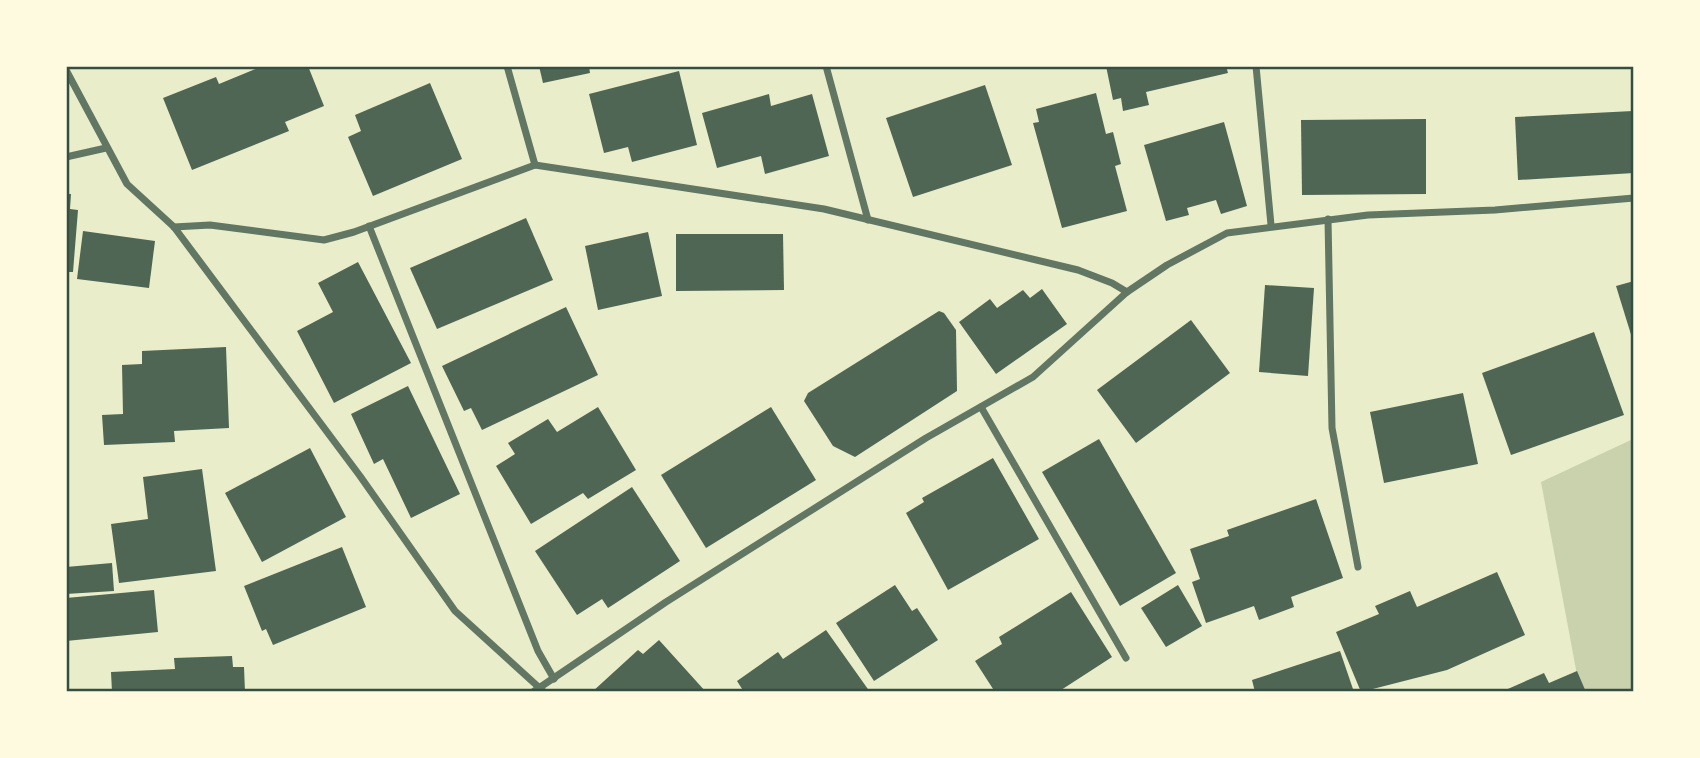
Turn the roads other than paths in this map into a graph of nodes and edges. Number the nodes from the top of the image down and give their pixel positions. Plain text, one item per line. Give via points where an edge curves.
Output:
1 (507, 66) edge
2 (826, 66) edge
3 (1256, 66) edge
4 (66, 70) edge
5 (106, 148) junction
6 (66, 157) edge
7 (535, 165) junction
8 (1633, 198) edge
9 (1328, 219) junction
10 (868, 220) junction
11 (369, 226) junction
12 (1270, 226) junction
13 (174, 227) junction
14 (1127, 292) junction
15 (981, 407) junction
16 (1358, 567) dead end
17 (1126, 659) dead end
18 (554, 679) junction
19 (539, 690) edge

1 - 7 street
2 - 10 street
3 - 12 street
4 - 5 street
5 - 6 street
5 - 13 street via 127,184
7 - 10 street via 824,209
7 - 11 street
8 - 9 street
9 - 12 street
9 - 16 street via 1332,428
10 - 14 street via 1078,270
11 - 13 street via 324,240 210,225
11 - 18 street via 538,651
12 - 14 street via 1227,233
13 - 19 street via 455,611
14 - 15 street via 1033,377
15 - 17 street
15 - 18 street via 676,596
18 - 19 street

